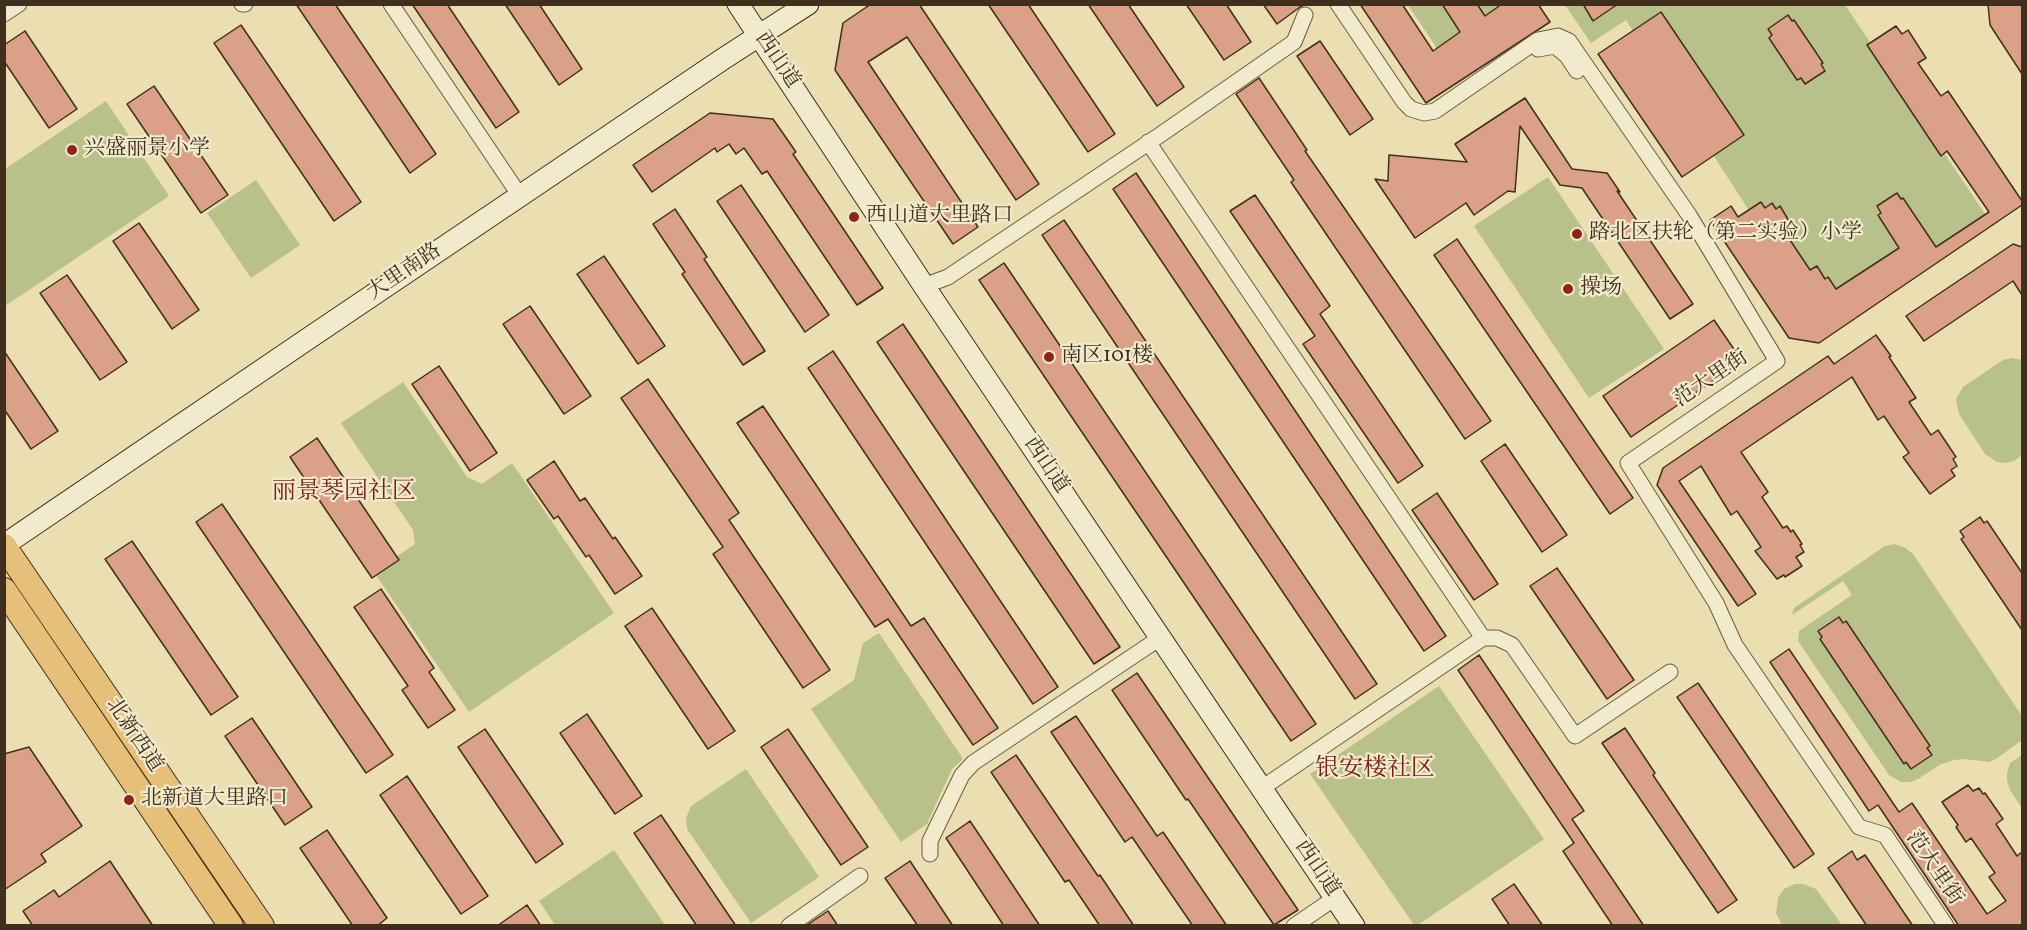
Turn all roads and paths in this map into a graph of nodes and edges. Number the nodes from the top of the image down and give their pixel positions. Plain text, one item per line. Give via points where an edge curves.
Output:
1 (19, 4) edge
2 (391, 4) edge
3 (738, 4) edge
4 (808, 4) edge
5 (1329, 4) edge
6 (1338, 4) edge
7 (4, 14) edge
8 (1305, 15) dead end
9 (760, 36) junction
10 (1149, 142) junction
11 (520, 196) junction
12 (924, 286) junction
13 (4, 545) edge
14 (4, 590) edge
15 (1160, 638) junction
16 (1483, 638) junction
17 (1670, 672) dead end
18 (1262, 788) junction
19 (930, 854) dead end
20 (860, 876) dead end
21 (1335, 898) junction
22 (231, 926) edge
23 (262, 926) edge
24 (789, 926) edge
25 (1294, 926) edge
26 (1354, 926) edge
27 (1938, 926) edge
28 (1947, 926) edge

1 - 7 street
2 - 11 street
3 - 9 street, 西山道
4 - 9 street, 大里南路
5 - 27 street, 范大里街 via 1401,111 1407,118 1420,122 1433,119 1540,48 1555,46 1567,56 1682,220 1767,360 1620,461 1712,606 1736,658 1856,833 1880,839
6 - 28 street, 范大里街 via 1404,102 1411,110 1424,113 1435,111 1538,40 1558,36 1569,41 1689,215 1777,362 1628,463 1716,603 1736,645 1859,826 1885,835
8 - 10 street via 1294,42
9 - 11 street, 大里南路
9 - 12 street, 西山道
10 - 12 street via 948,277
10 - 16 street
11 - 13 street, 大里南路
12 - 15 street, 西山道
13 - 23 main road, 北新西道
14 - 22 main road, 北新西道
15 - 18 street, 西山道
15 - 19 street via 973,763 962,775 930,841
16 - 17 street via 1497,638 1512,645 1575,736
16 - 18 street
18 - 21 street, 西山道
20 - 24 street
21 - 25 street
21 - 26 street, 西山道

